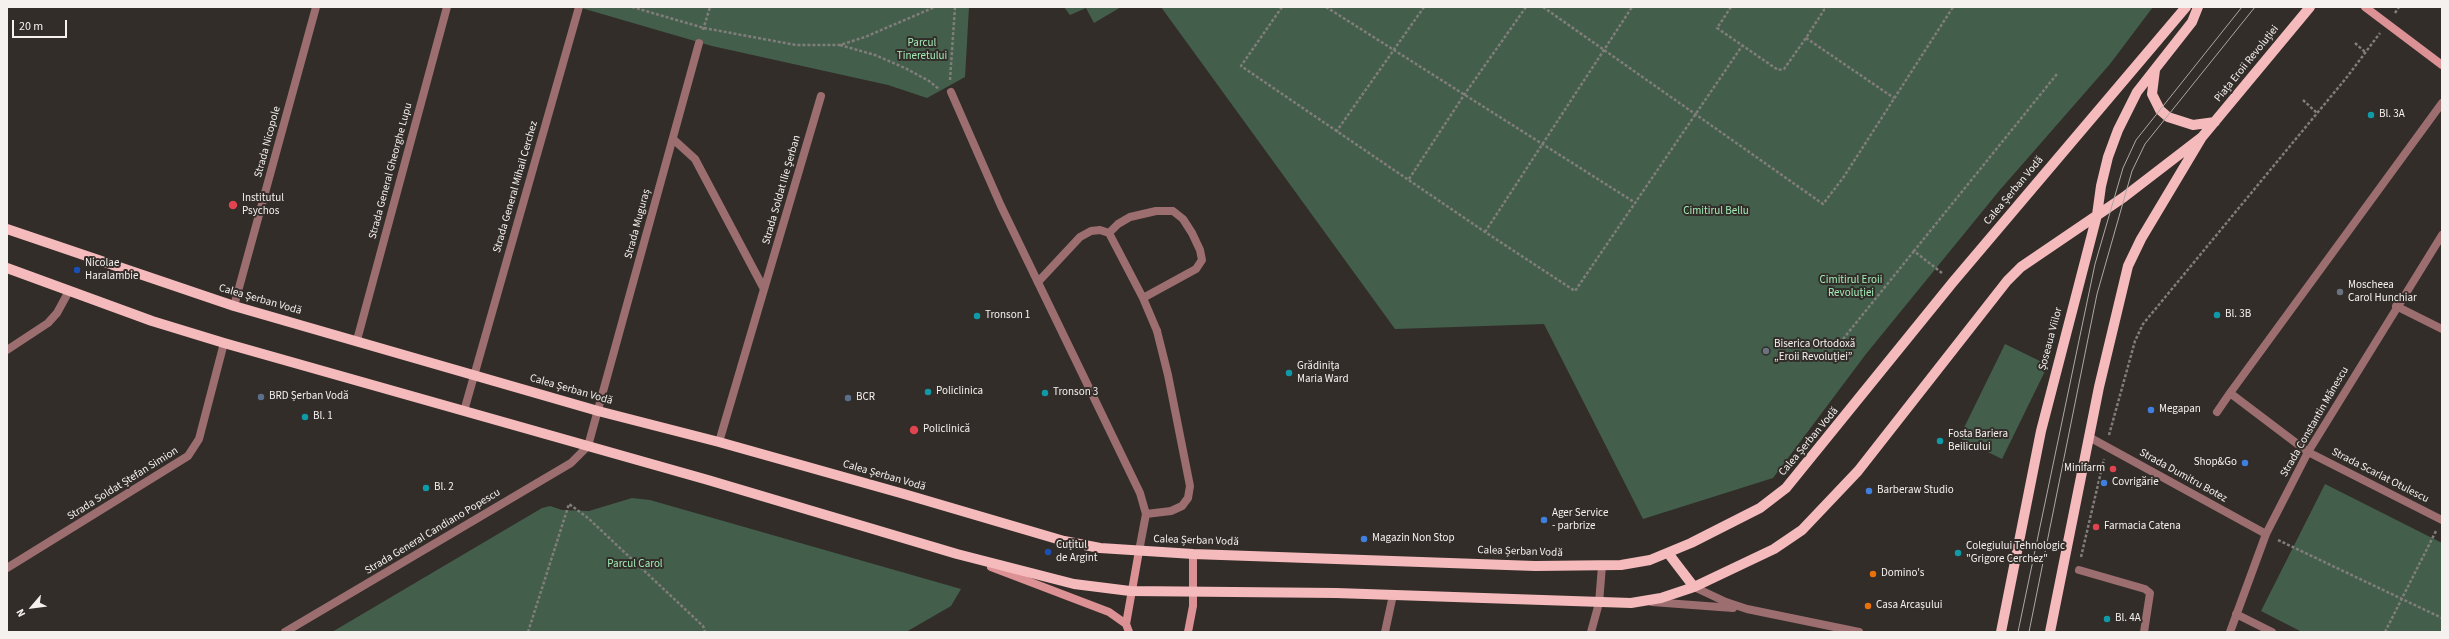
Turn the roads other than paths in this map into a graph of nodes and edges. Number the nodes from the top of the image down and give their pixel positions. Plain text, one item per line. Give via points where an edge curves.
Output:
1 (316, 7) edge
2 (447, 7) edge
3 (579, 7) edge
4 (2186, 7) edge
5 (2198, 7) edge
6 (2310, 7) edge
7 (2365, 7) edge
8 (699, 43) dead end
9 (2157, 64) junction
10 (2442, 65) edge
11 (951, 92) road end
12 (821, 96) dead end
13 (2442, 103) edge
14 (2215, 122) junction
15 (2202, 137) junction
16 (673, 139) junction
17 (2097, 215) junction
18 (7, 229) edge
19 (1109, 233) junction
20 (2442, 235) edge
21 (7, 268) edge
22 (1038, 282) junction
23 (764, 289) junction
24 (69, 291) junction
25 (1143, 298) junction
26 (234, 306) junction
27 (2396, 306) junction
28 (2442, 328) edge
29 (357, 340) junction
30 (224, 342) junction
31 (7, 350) edge
32 (474, 374) junction
33 (2230, 393) junction
34 (464, 411) junction
35 (598, 411) junction
36 (2217, 412) dead end
37 (2089, 437) junction
38 (719, 442) junction
39 (588, 446) junction
40 (2308, 452) junction
41 (1146, 514) junction
42 (2442, 519) edge
43 (2266, 534) junction
44 (1139, 551) junction
45 (1668, 553) junction
46 (957, 554) junction
47 (1193, 554) junction
48 (1602, 566) junction
49 (7, 568) edge
50 (2078, 570) road end
51 (1694, 587) junction
52 (1130, 591) junction
53 (1194, 592) junction
54 (1393, 595) junction
55 (1646, 601) junction
56 (1598, 603) junction
57 (1747, 609) junction
58 (2236, 614) junction
59 (1127, 628) edge
60 (285, 632) edge
61 (1188, 632) edge
62 (1385, 632) edge
63 (1591, 632) edge
64 (1854, 632) edge
65 (2001, 632) edge
66 (2050, 632) edge
67 (2144, 632) edge
68 (2230, 632) edge
69 (2272, 632) edge

1 - 26 street, Strada Nicopole
2 - 29 street, Strada General Gheorghe Lupu
3 - 32 street, Strada General Mihail Cerchez
4 - 45 main road, Calea Șerban Vodă via 1953,282 1786,488 1760,508
5 - 9 main road via 2192,22
6 - 14 main road, Piața Eroii Revoluției
7 - 10 street
8 - 16 street, Strada Muguraș
9 - 14 main road via 2151,86 2160,110 2168,117 2185,124 2204,125
9 - 17 main road, Șoseaua Viilor via 2137,92 2118,130 2104,173
11 - 22 street
12 - 23 street, Strada Soldat Ilie Șerban
13 - 33 street
14 - 15 main road, Piața Eroii Revoluției
15 - 17 main road
15 - 37 main road via 2141,239 2128,266 2122,282
16 - 23 street via 695,159
16 - 35 street, Strada Muguraș
17 - 51 main road via 2006,281 1858,471 1816,518 1774,549
17 - 65 main road, Șoseaua Viilor via 2041,431
18 - 26 main road, Calea Șerban Vodă
19 - 22 street via 1091,231 1080,237
19 - 25 street
19 - 25 street via 1130,217 1156,211 1172,211 1183,219 1192,233 1202,260 1196,269
20 - 27 street, Strada Constantin Mănescu
21 - 24 main road
22 - 41 street via 1132,473
23 - 38 street, Strada Soldat Ilie Șerban
24 - 30 main road via 152,321
24 - 31 street via 57,313 48,323
25 - 41 street via 1157,331 1190,486 1188,498 1182,506 1171,511
26 - 29 main road, Calea Șerban Vodă
27 - 28 street
27 - 40 street, Strada Constantin Mănescu
29 - 32 main road, Calea Șerban Vodă
30 - 34 main road
30 - 49 street, Strada Soldat Ștefan Simion via 199,439 188,456
32 - 34 street, Strada General Mihail Cerchez
32 - 35 main road, Calea Șerban Vodă
33 - 36 street
33 - 40 street, Strada Scarlat Otulescu
34 - 39 main road
35 - 38 main road, Calea Șerban Vodă
35 - 39 street, Strada Muguraș
37 - 43 street, Strada Dumitru Botez
37 - 66 main road
38 - 44 main road, Calea Șerban Vodă via 1064,541 1100,548
39 - 46 main road
39 - 60 street, Strada General Candiano Popescu via 570,462
40 - 42 street, Strada Scarlat Otulescu
40 - 43 street, Strada Constantin Mănescu
41 - 44 street
43 - 58 street, Strada Constantin Mănescu
44 - 47 main road, Calea Șerban Vodă
44 - 52 street
45 - 48 main road, Calea Șerban Vodă via 1636,563
45 - 51 main road
46 - 52 main road via 1074,584
46 - 59 street via 1109,612
47 - 48 main road, Calea Șerban Vodă
47 - 53 street
48 - 56 street
50 - 67 street via 2145,589 2150,593
51 - 55 main road
51 - 57 street
52 - 53 main road
52 - 59 street
53 - 54 main road
53 - 61 street
54 - 56 main road
54 - 62 street
55 - 56 main road
55 - 57 street
56 - 63 street
57 - 64 street
58 - 68 street, Strada Constantin Mănescu
58 - 69 street

